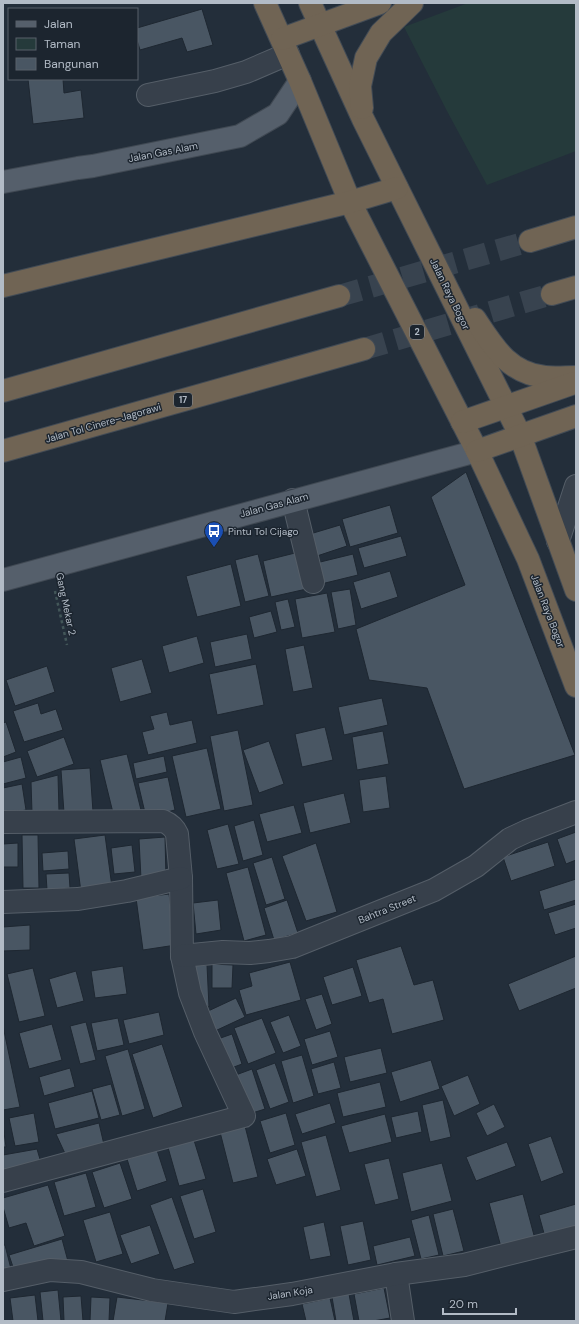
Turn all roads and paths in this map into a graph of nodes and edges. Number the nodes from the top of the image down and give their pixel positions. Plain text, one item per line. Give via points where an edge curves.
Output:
1 (265, 3) edge
2 (310, 3) edge
3 (380, 3) edge
4 (412, 3) edge
5 (320, 25) junction
6 (285, 47) junction
7 (300, 81) junction
8 (148, 95) dead end
9 (363, 119) junction
10 (3, 182) edge
11 (397, 188) junction
12 (350, 202) junction
13 (576, 227) edge
14 (422, 237) junction
15 (530, 241) tunnel mouth
16 (3, 286) edge
17 (576, 287) edge
18 (552, 294) tunnel mouth
19 (339, 296) tunnel mouth
20 (364, 349) tunnel mouth
21 (576, 377) edge
22 (576, 382) edge
23 (3, 391) edge
24 (506, 406) junction
25 (576, 416) edge
26 (462, 422) junction
27 (520, 435) junction
28 (3, 451) edge
29 (477, 451) junction
30 (576, 486) edge
31 (293, 500) junction
32 (558, 541) junction
33 (50, 567) junction
34 (3, 580) edge
35 (313, 582) dead end
36 (576, 590) edge
37 (67, 645) dead end
38 (576, 686) edge
39 (576, 812) edge
40 (3, 822) edge
41 (181, 878) junction
42 (3, 902) edge
43 (182, 956) junction
44 (3, 1181) edge
45 (576, 1237) edge
46 (396, 1274) junction
47 (3, 1280) edge
48 (403, 1321) edge

1 - 6 highway
2 - 5 highway, Jalan Raya Bogor
3 - 5 highway
4 - 9 highway via 381,33 366,58 360,86
5 - 6 highway
5 - 9 highway, Jalan Raya Bogor
6 - 7 highway
6 - 8 street via 246,72
7 - 10 main road, Jalan Gas Alam via 278,114 240,136
7 - 12 highway
9 - 11 highway, Jalan Raya Bogor
11 - 12 highway
11 - 14 highway, Jalan Raya Bogor
12 - 16 highway
12 - 26 highway, 2
13 - 15 highway
14 - 21 highway via 496,350 510,364 544,377
14 - 24 highway, Jalan Raya Bogor
17 - 18 highway
19 - 23 highway
20 - 28 highway, Jalan Tol Cinere–Jagorawi / 17
22 - 24 highway
24 - 26 highway
24 - 27 highway, Jalan Raya Bogor
25 - 27 highway
26 - 29 highway, Jalan Raya Bogor
27 - 29 highway
27 - 32 highway, Jalan Raya Bogor
29 - 31 main road, Jalan Gas Alam
29 - 38 highway, Jalan Raya Bogor via 528,559
30 - 32 street
31 - 33 main road, Jalan Gas Alam
31 - 35 street
32 - 36 highway, Jalan Raya Bogor
33 - 34 main road, Jalan Gas Alam
33 - 37 path, Gang Mekar 2
39 - 43 street, Bahtra Street via 510,839 476,866 434,890 292,947 250,953 223,952
40 - 41 street via 164,821 170,824 177,834
41 - 42 street via 78,899
41 - 43 street
43 - 44 street via 190,993 205,1032 244,1116
45 - 46 street, Jalan Koja via 464,1265
46 - 47 street, Jalan Koja via 234,1302 152,1290 81,1272 50,1270
46 - 48 street

